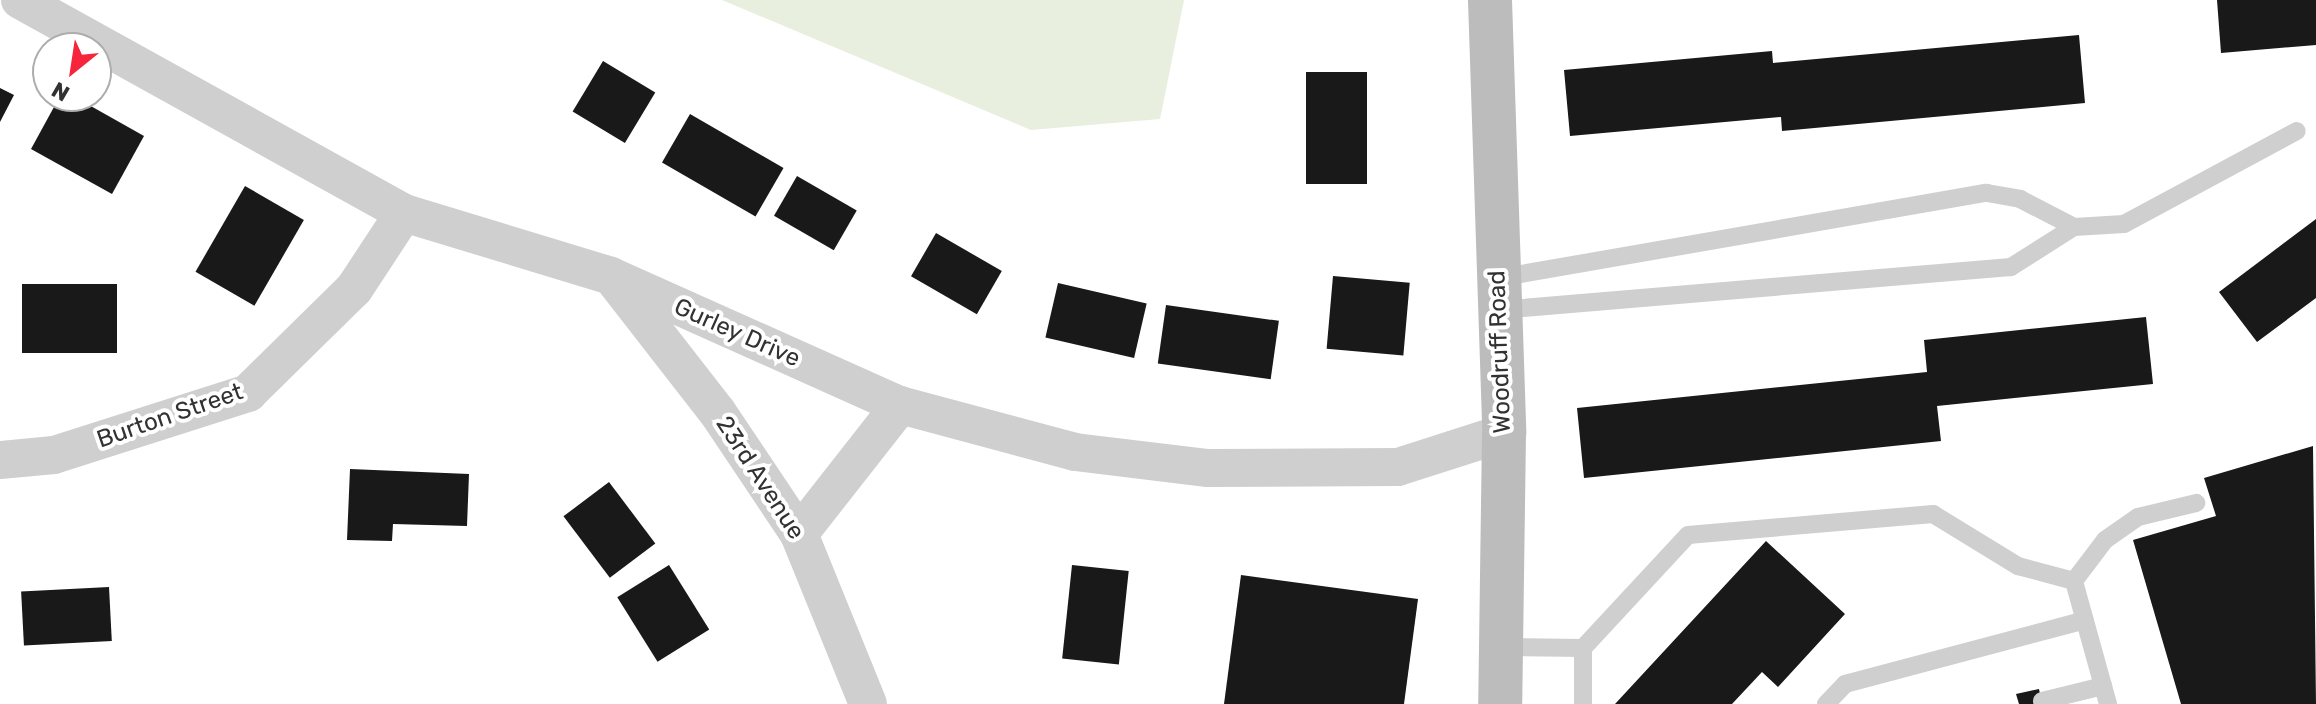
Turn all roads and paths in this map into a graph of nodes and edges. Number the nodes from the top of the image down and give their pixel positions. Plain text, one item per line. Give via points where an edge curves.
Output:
1 (20, 0) edge
2 (1490, 0) edge
3 (2297, 131) dead end
4 (404, 213) junction
5 (2074, 227) junction
6 (611, 276) junction
7 (1499, 294) junction
8 (900, 405) junction
9 (1504, 433) junction
10 (0, 460) edge
11 (2196, 503) dead end
12 (799, 534) junction
13 (2074, 581) junction
14 (2085, 620) junction
15 (1501, 647) junction
16 (1583, 648) junction
17 (2106, 695) edge
18 (2042, 701) dead end
19 (868, 704) edge
20 (1500, 704) edge
21 (1583, 704) edge
22 (1826, 704) edge

1 - 4 street, Gurley Drive
2 - 7 street, Woodruff Road
3 - 5 lane via 2124,224
4 - 6 street, Gurley Drive
4 - 10 street, Burton Street via 354,289 248,393 54,455
5 - 7 lane via 2011,267
5 - 7 lane via 2020,199 1987,193
6 - 8 street, Gurley Drive
6 - 12 street, 23rd Avenue via 718,413
7 - 9 street, Woodruff Road
8 - 9 street, Gurley Drive via 1075,452 1208,468 1398,467
8 - 12 street
9 - 15 street, Woodruff Road
11 - 13 lane via 2138,517 2105,540
12 - 19 street, 23rd Avenue
13 - 14 lane
13 - 16 lane via 2018,566 1933,514 1688,535
14 - 17 lane
14 - 22 lane via 1845,684
15 - 16 lane
15 - 20 street, Woodruff Road
16 - 21 lane
17 - 18 lane

